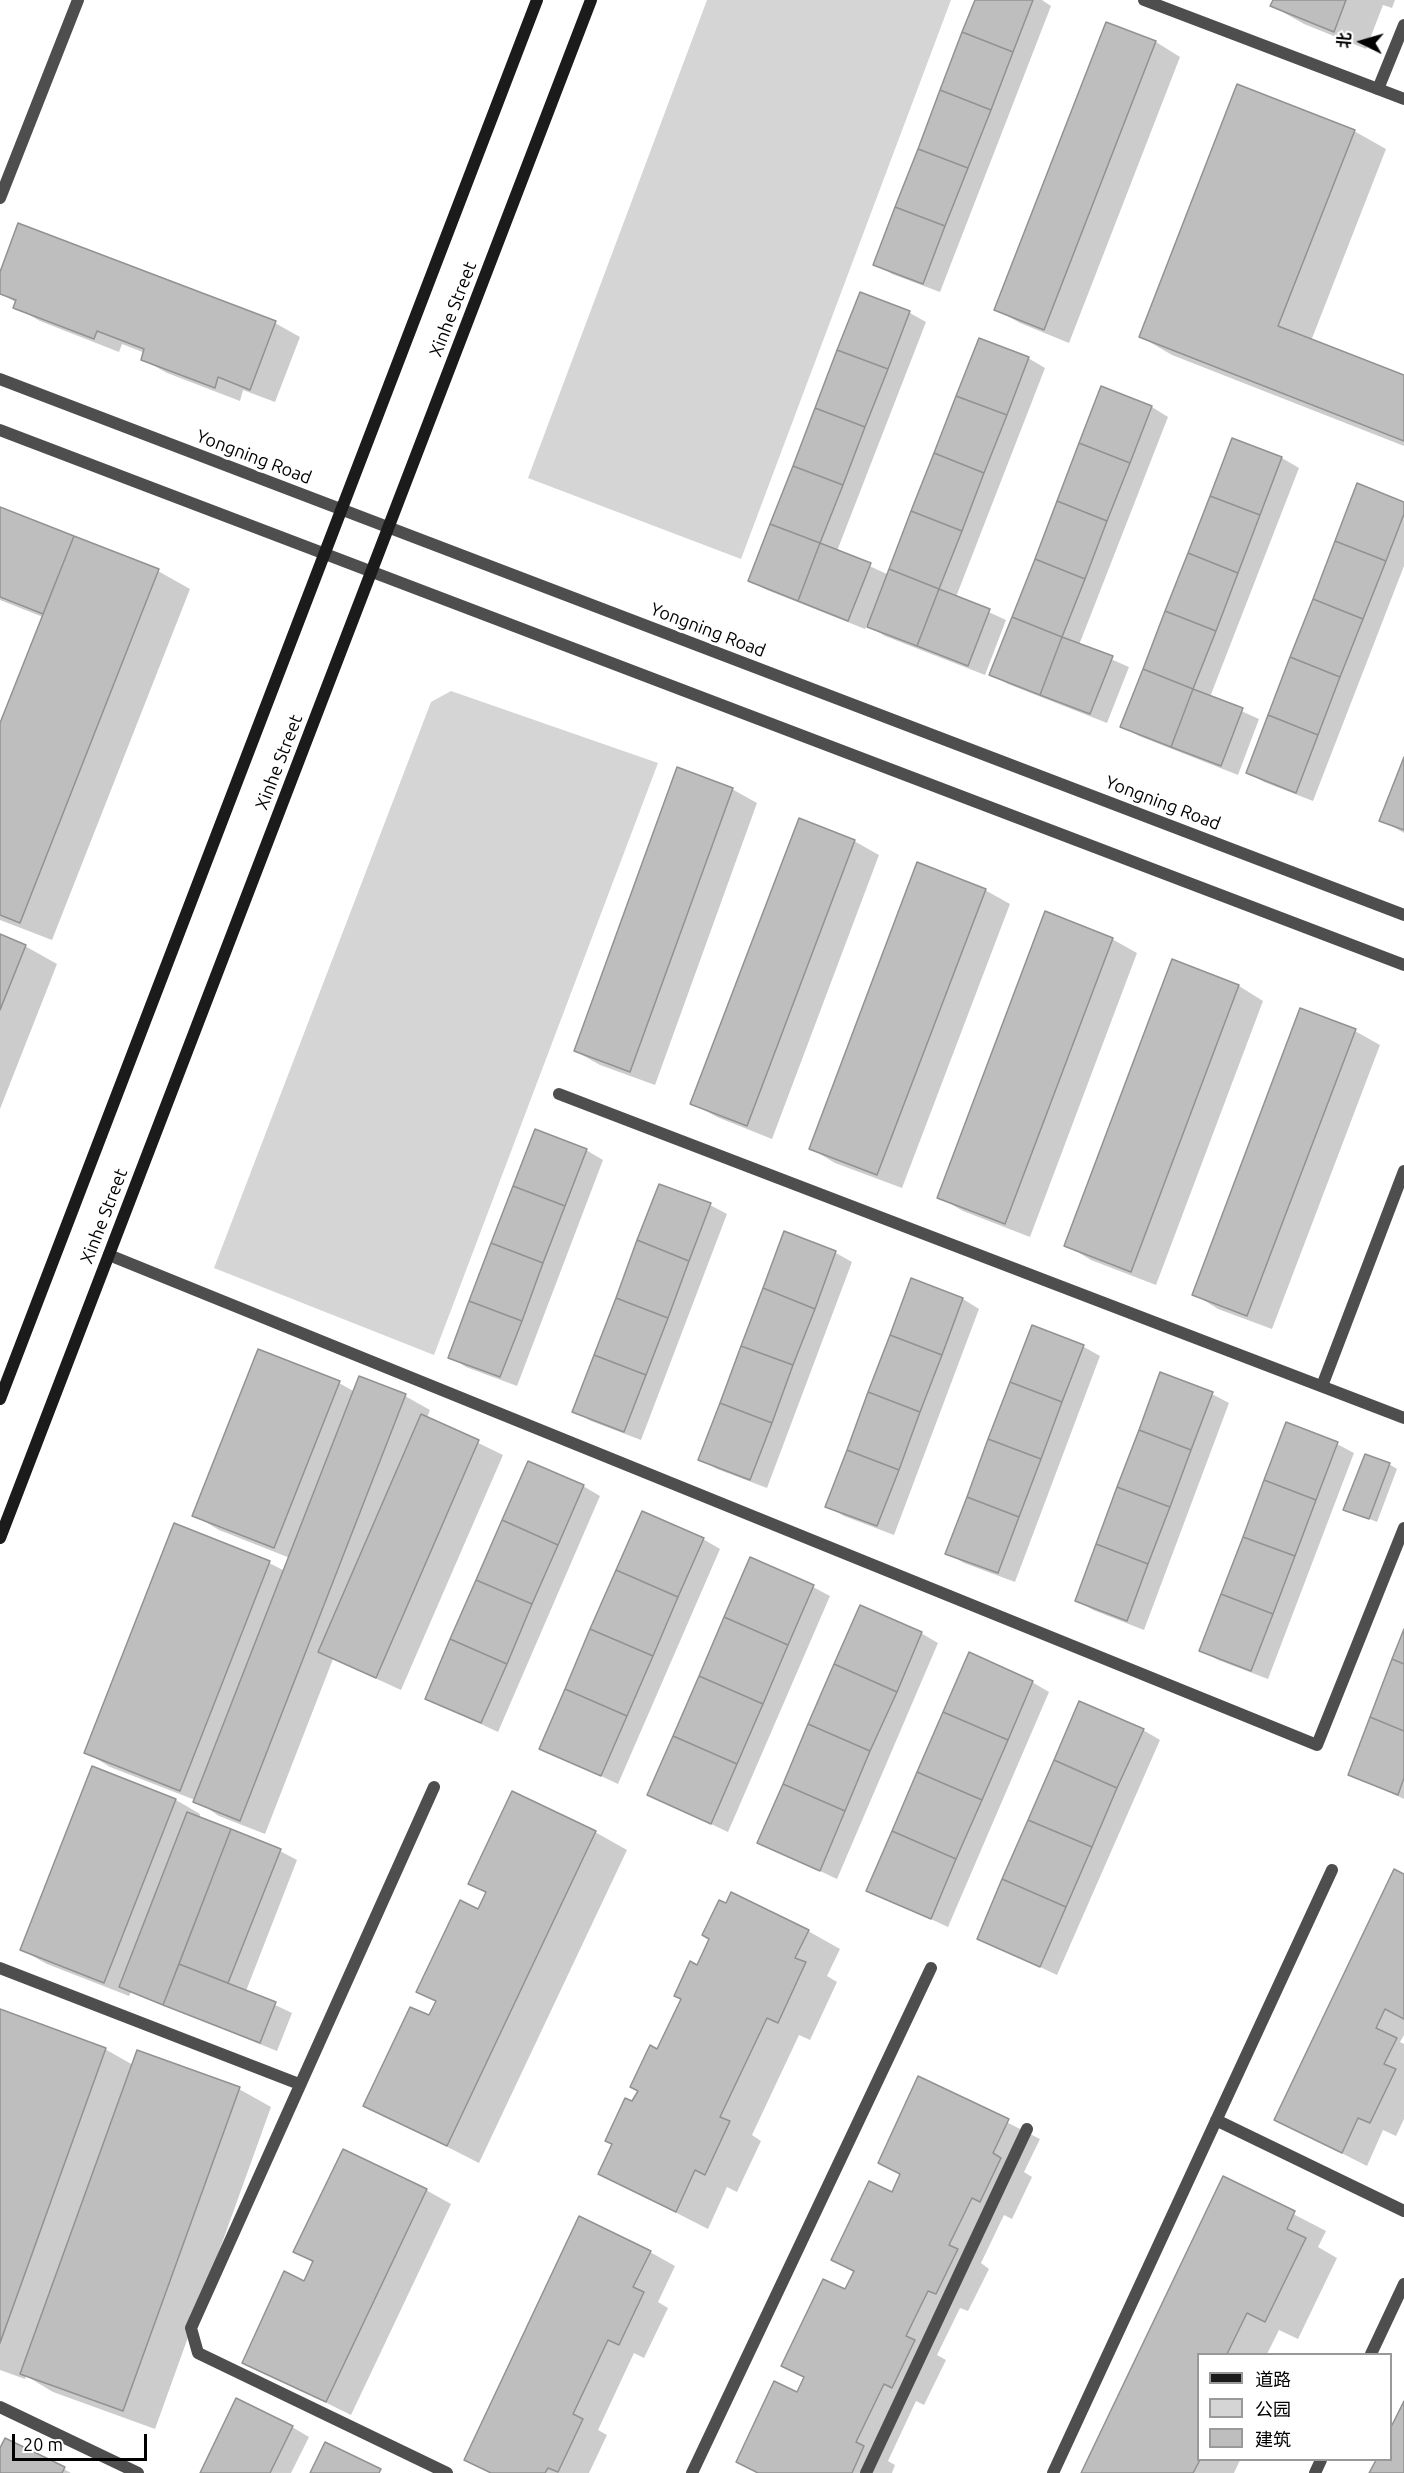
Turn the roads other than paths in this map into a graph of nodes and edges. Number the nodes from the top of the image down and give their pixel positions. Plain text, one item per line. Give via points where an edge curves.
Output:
1 (78, 0) edge
2 (537, 0) edge
3 (591, 0) edge
4 (1148, 1) edge
5 (1404, 25) edge
6 (1378, 89) junction
7 (1404, 99) edge
8 (0, 198) edge
9 (0, 379) edge
10 (0, 430) edge
11 (342, 509) junction
12 (389, 527) junction
13 (324, 553) junction
14 (371, 571) junction
15 (1404, 915) edge
16 (1404, 965) edge
17 (560, 1094) dead end
18 (1404, 1171) edge
19 (109, 1255) junction
20 (1322, 1386) junction
21 (0, 1399) edge
22 (1404, 1418) edge
23 (1404, 1528) edge
24 (0, 1538) edge
25 (434, 1787) dead end
26 (1332, 1870) dead end
27 (0, 1968) edge
28 (931, 1968) dead end
29 (299, 2084) junction
30 (1216, 2120) junction
31 (1027, 2129) dead end
32 (1404, 2211) edge
33 (1404, 2284) edge
34 (1372, 2353) edge
35 (0, 2407) edge
36 (138, 2473) edge
37 (447, 2473) edge
38 (692, 2473) edge
39 (866, 2473) edge
40 (1053, 2473) edge

1 - 8 street
2 - 11 main road, Xinhe Street
3 - 12 main road, Xinhe Street
4 - 6 street
5 - 6 street
6 - 7 street
9 - 11 street, Yongning Road
10 - 13 street
11 - 12 street, Yongning Road
11 - 13 main road, Xinhe Street
12 - 14 main road, Xinhe Street
12 - 15 street, Yongning Road
13 - 14 street
13 - 21 main road, Xinhe Street
14 - 16 street
14 - 19 main road, Xinhe Street
17 - 20 street
18 - 20 street
19 - 23 street via 1317,1745
19 - 24 main road, Xinhe Street
20 - 22 street
25 - 29 street
26 - 30 street
27 - 29 street
28 - 38 street
29 - 37 street via 191,2328 198,2353
30 - 32 street
30 - 40 street
31 - 39 street
33 - 34 street
35 - 36 street

